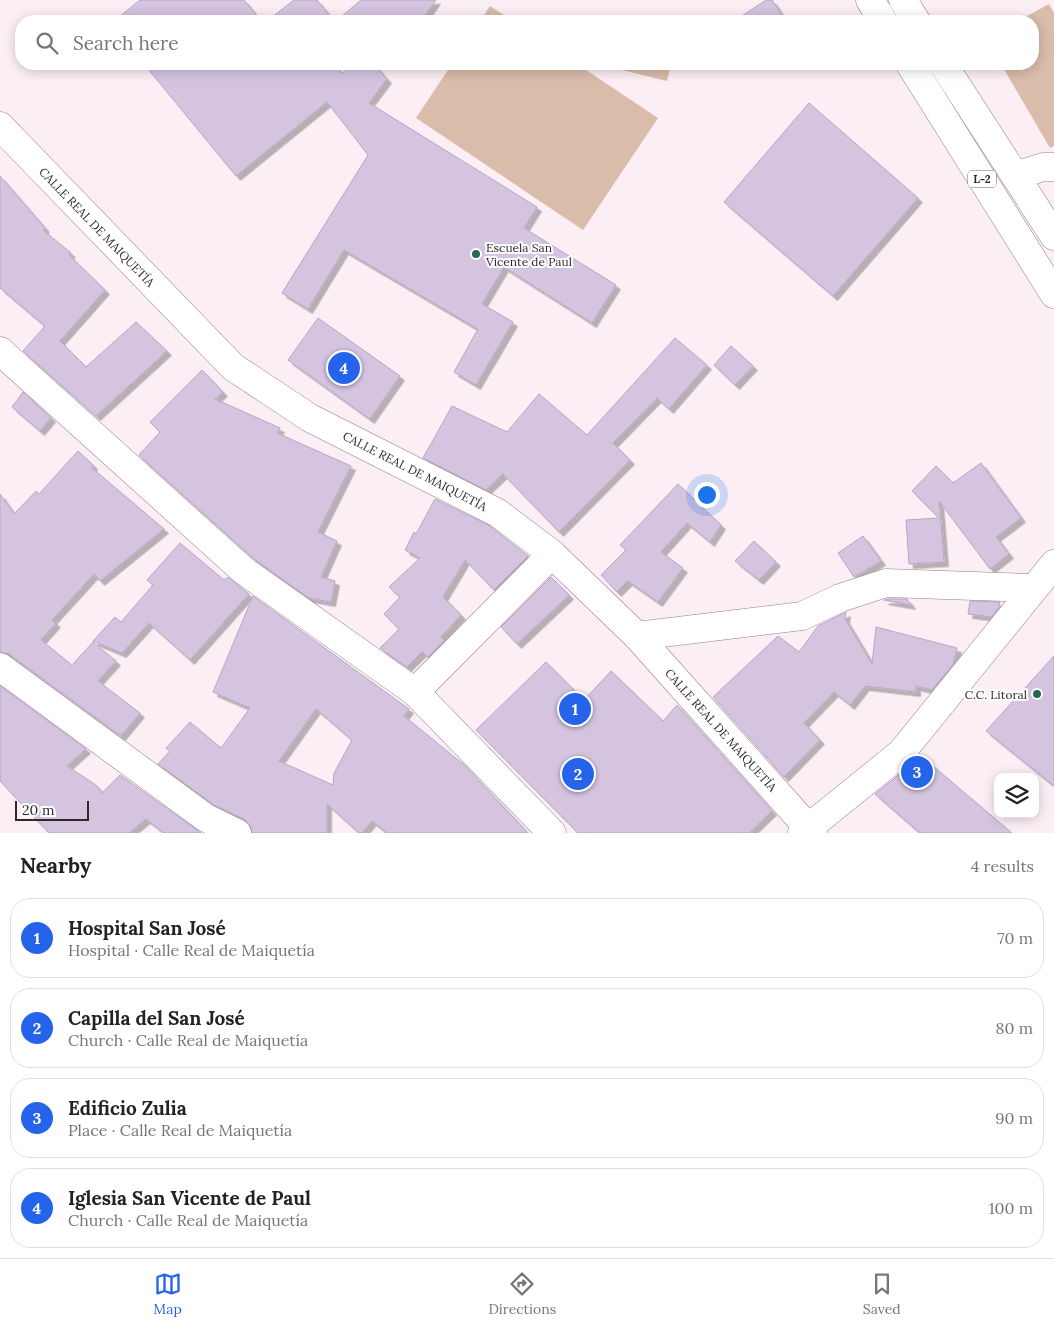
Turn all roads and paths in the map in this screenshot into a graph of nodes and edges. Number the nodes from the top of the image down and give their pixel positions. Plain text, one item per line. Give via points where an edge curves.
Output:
1 (870, 0) edge
2 (903, 0) edge
3 (879, 15) edge
4 (912, 15) edge
5 (914, 70) edge
6 (947, 70) edge
7 (5, 144) edge
8 (1054, 167) edge
9 (1015, 176) junction
10 (1054, 236) edge
11 (1054, 294) edge
12 (0, 351) edge
13 (552, 554) junction
14 (1054, 564) edge
15 (1034, 588) junction
16 (637, 636) junction
17 (0, 667) edge
18 (415, 692) junction
19 (808, 831) edge
20 (237, 833) edge
21 (552, 833) edge

1 - 3 street
2 - 4 street
5 - 11 street, L-2
6 - 9 street, L-2
7 - 13 street, CALLE REAL DE MAIQUETÍA via 233,367 310,418 498,513
8 - 9 street
9 - 10 street, L-2
12 - 18 street via 243,570
13 - 16 street, CALLE REAL DE MAIQUETÍA
13 - 18 street
14 - 15 street
15 - 16 street via 886,583 840,598 802,616
15 - 19 street via 901,752
16 - 19 street, CALLE REAL DE MAIQUETÍA
17 - 20 street via 206,818
18 - 21 street

